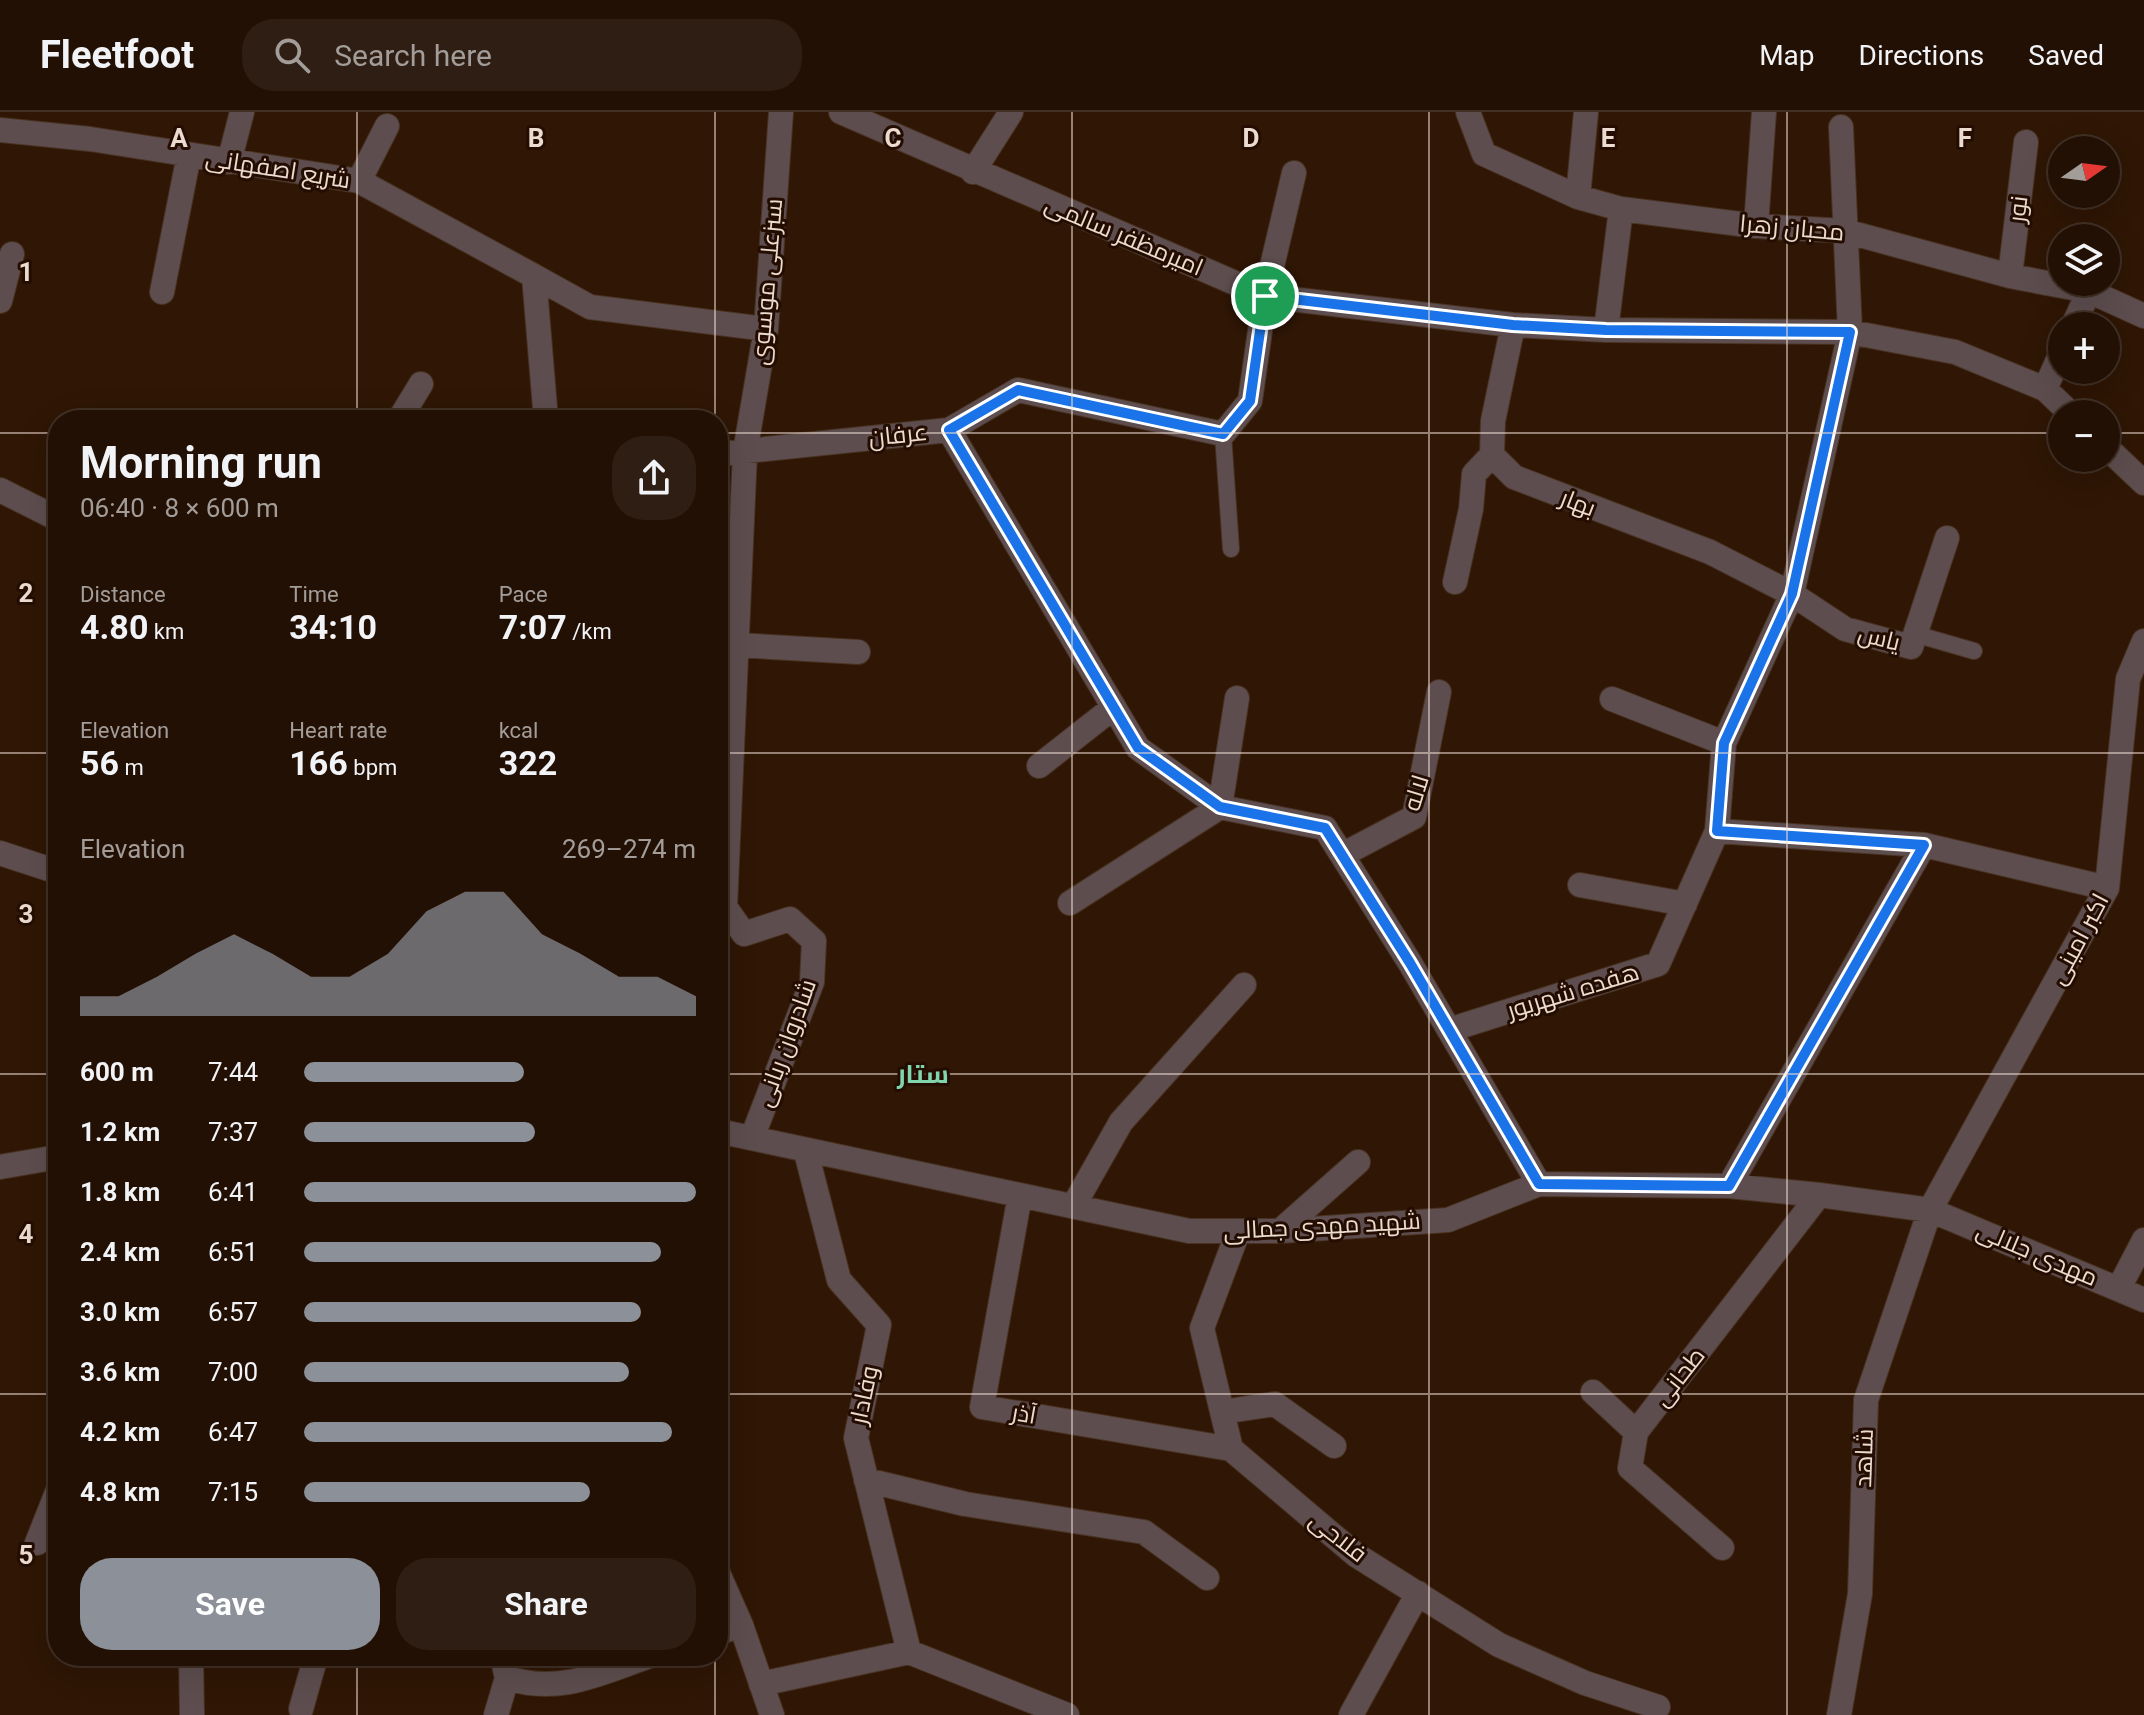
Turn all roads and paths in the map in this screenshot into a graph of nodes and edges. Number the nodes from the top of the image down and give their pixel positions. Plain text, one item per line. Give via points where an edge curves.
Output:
1 (242, 112) edge
2 (781, 112) edge
3 (1011, 112) edge
4 (1468, 112) edge
5 (1586, 112) edge
6 (1764, 112) edge
7 (849, 113) edge
8 (32, 122) edge
9 (387, 126) dead end
10 (1841, 127) dead end
11 (0, 130) edge
12 (2026, 142) dead end
13 (189, 155) junction
14 (229, 162) junction
15 (973, 172) junction
16 (1294, 173) dead end
17 (359, 181) junction
18 (1578, 197) junction
19 (1621, 209) junction
20 (1756, 226) junction
21 (1845, 231) junction
22 (12, 254) dead end
23 (534, 276) junction
24 (2010, 276) junction
25 (2048, 283) edge
26 (162, 292) dead end
27 (1265, 296) junction
28 (2100, 296) edge
29 (0, 301) edge
30 (2144, 316) edge
31 (1513, 325) junction
32 (766, 329) junction
33 (1606, 330) junction
34 (1850, 332) junction
35 (2048, 382) edge
36 (421, 384) dead end
37 (2045, 389) junction
38 (2056, 400) edge
39 (405, 410) edge
40 (545, 410) edge
41 (949, 430) junction
42 (1223, 434) junction
43 (745, 452) junction
44 (728, 453) edge
45 (1492, 455) junction
46 (2120, 460) edge
47 (2144, 483) edge
48 (0, 490) edge
49 (48, 514) edge
50 (1947, 538) dead end
51 (1231, 549) dead end
52 (1455, 582) dead end
53 (1792, 594) junction
54 (1915, 634) junction
55 (2144, 641) edge
56 (738, 645) junction
57 (1974, 651) dead end
58 (858, 652) dead end
59 (1439, 692) dead end
60 (1237, 698) dead end
61 (1612, 699) dead end
62 (1114, 707) junction
63 (1724, 743) junction
64 (1039, 766) dead end
65 (1220, 807) junction
66 (1717, 831) junction
67 (1924, 845) junction
68 (728, 847) edge
69 (0, 853) edge
70 (1342, 855) junction
71 (48, 869) edge
72 (1580, 885) dead end
73 (2107, 888) junction
74 (1070, 903) dead end
75 (1685, 904) junction
76 (728, 911) edge
77 (1244, 985) dead end
78 (1449, 1030) junction
79 (728, 1133) edge
80 (752, 1138) junction
81 (806, 1152) junction
82 (48, 1159) edge
83 (1358, 1162) dead end
84 (0, 1167) edge
85 (1539, 1184) junction
86 (1729, 1186) junction
87 (1020, 1195) junction
88 (1819, 1195) junction
89 (1074, 1205) junction
90 (1930, 1210) junction
91 (1280, 1231) junction
92 (1238, 1232) junction
93 (2144, 1240) edge
94 (2119, 1288) junction
95 (2144, 1300) edge
96 (1593, 1392) dead end
97 (1222, 1412) junction
98 (1636, 1432) junction
99 (1334, 1446) dead end
100 (1231, 1449) junction
101 (866, 1480) junction
102 (48, 1515) edge
103 (37, 1543) dead end
104 (1722, 1548) dead end
105 (1207, 1578) dead end
106 (1418, 1593) junction
107 (730, 1629) edge
108 (909, 1652) junction
109 (191, 1666) edge
110 (313, 1666) edge
111 (620, 1666) edge
112 (504, 1667) edge
113 (761, 1684) junction
114 (1658, 1707) dead end
115 (301, 1709) dead end
116 (192, 1715) edge
117 (496, 1715) edge
118 (772, 1715) edge
119 (1067, 1715) edge
120 (1351, 1715) edge
121 (1839, 1715) edge

1 - 14 street
2 - 32 street, سبزعلی موسوی
3 - 15 street
4 - 18 street, محبان زهرا via 1484,154
5 - 18 street
6 - 20 street
7 - 15 street, امیرمظفر سالمی
8 - 11 street, شریع اصفهانی
8 - 13 street, شریع اصفهانی
9 - 17 street
10 - 21 street, هفده شهریور
12 - 24 street, نور
13 - 14 street, شریع اصفهانی
13 - 26 street
14 - 17 street, شریع اصفهانی
15 - 27 street, امیرمظفر سالمی
16 - 27 street
17 - 23 street, شریع اصفهانی
18 - 19 street, محبان زهرا
19 - 20 street, محبان زهرا
19 - 33 street
20 - 21 street, محبان زهرا
21 - 24 street, محبان زهرا
21 - 34 street, هفده شهریور
22 - 29 street
23 - 32 street, شریع اصفهانی via 590,307
23 - 40 street
24 - 25 street, محبان زهرا
27 - 31 street, امیرمظفر سالمی
27 - 42 street via 1250,401
28 - 30 street, محبان زهرا
31 - 33 street, امیرمظفر سالمی
31 - 45 street via 1493,421
32 - 43 street, سبزعلی موسوی
33 - 34 street, امیرمظفر سالمی
34 - 37 street, امیرمظفر سالمی via 1955,352
34 - 53 street, هفده شهریور
35 - 37 street
36 - 39 street
37 - 38 street, امیرمظفر سالمی
41 - 42 street, عرفان via 1018,390
41 - 43 street, عرفان
41 - 62 street
42 - 51 lane
43 - 44 street
43 - 56 street, شادروان ربانی
45 - 52 street via 1474,474
45 - 53 street, بهار via 1514,477 1710,552
46 - 47 street
48 - 49 street
50 - 54 street, یاس
53 - 54 street, یاس via 1845,629 1911,647
53 - 63 street, هفده شهریور
54 - 57 lane
55 - 73 street, اکبر امینی via 2128,679
56 - 58 street
56 - 68 street, شادروان ربانی
59 - 70 street, لاله via 1414,817
60 - 65 street
61 - 63 street
62 - 64 street
62 - 65 street via 1138,748
63 - 66 street, هفده شهریور
65 - 70 street via 1325,828
65 - 74 street
66 - 67 street
66 - 75 street, هفده شهریور
67 - 73 street
67 - 86 street
69 - 71 street
70 - 78 street
72 - 75 street
73 - 90 street, اکبر امینی
75 - 78 street, هفده شهریور via 1658,964
76 - 80 street, شادروان ربانی via 744,934 790,919 814,941 812,982
77 - 89 street via 1121,1122
78 - 85 street
79 - 80 street, شهید مهدی جمالی
80 - 81 street, شهید مهدی جمالی
81 - 87 street, شهید مهدی جمالی
81 - 101 street, وفادار via 839,1280 879,1325 856,1438
82 - 84 street
83 - 91 street
85 - 86 street, شهید مهدی جمالی
85 - 91 street, شهید مهدی جمالی via 1448,1220
86 - 88 street, شهید مهدی جمالی
87 - 89 street, شهید مهدی جمالی
87 - 100 street, آذر via 982,1407
88 - 90 street, شهید مهدی جمالی
88 - 98 street, طحانی
89 - 92 street, شهید مهدی جمالی via 1189,1231
90 - 94 street, مهدی جلالی
90 - 121 street, شاهد via 1866,1400 1860,1594
91 - 92 street, شهید مهدی جمالی
92 - 97 street via 1202,1328
93 - 94 street
94 - 95 street, مهدی جلالی
96 - 98 street
97 - 99 street via 1275,1404
97 - 100 street
98 - 104 street via 1630,1468
100 - 106 street, فلاحی via 1356,1555
101 - 105 street via 965,1504 1144,1532
101 - 108 street, وفادار
102 - 103 street
106 - 114 street, فلاحی via 1499,1645 1585,1683
106 - 120 street
107 - 113 street
108 - 113 street
108 - 119 street
109 - 116 street
110 - 115 street
111 - 112 street via 570,1683 535,1687
112 - 117 street
113 - 118 street

